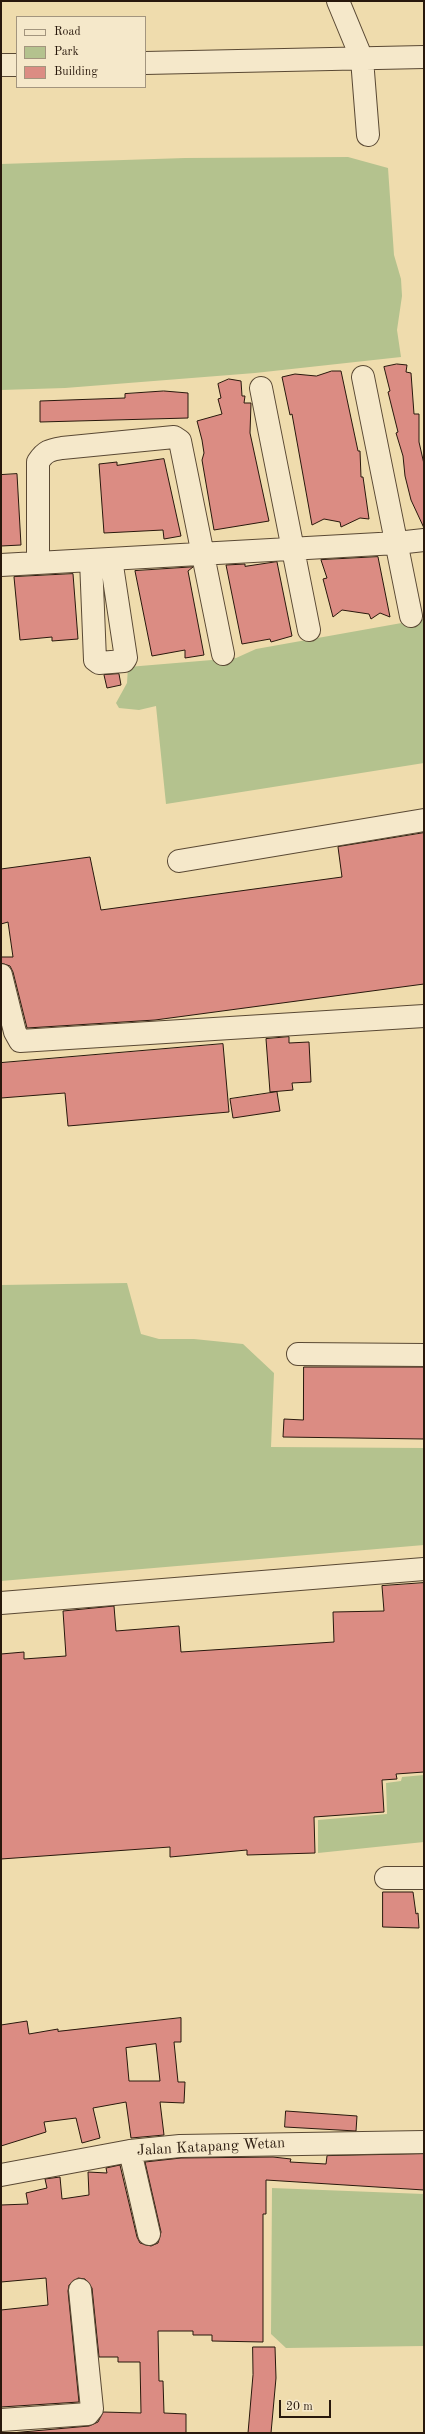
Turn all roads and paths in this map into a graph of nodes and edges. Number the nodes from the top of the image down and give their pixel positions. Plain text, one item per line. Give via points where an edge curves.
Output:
1 (338, 1) edge
2 (424, 57) edge
3 (362, 59) junction
4 (146, 63) edge
5 (16, 64) edge
6 (1, 65) edge
7 (368, 135) dead end
8 (363, 376) dead end
9 (261, 388) dead end
10 (424, 540) edge
11 (397, 543) junction
12 (293, 549) junction
13 (203, 554) junction
14 (38, 563) junction
15 (1, 566) edge
16 (411, 616) dead end
17 (309, 630) dead end
18 (223, 654) dead end
19 (424, 820) edge
20 (179, 861) dead end
21 (1, 975) edge
22 (424, 1016) edge
23 (298, 1354) dead end
24 (424, 1355) edge
25 (424, 1569) edge
26 (1, 1603) edge
27 (386, 1878) dead end
28 (424, 1878) edge
29 (424, 2142) edge
30 (130, 2151) junction
31 (1, 2175) edge
32 (149, 2234) dead end
33 (80, 2290) dead end
34 (1, 2420) edge

1 - 3 street
2 - 3 street
3 - 4 street
3 - 7 street
5 - 6 street
8 - 11 street
9 - 12 street
10 - 11 street
11 - 12 street
11 - 16 street
12 - 13 street
12 - 17 street
13 - 14 street
13 - 14 street via 180,441 174,437 62,448 49,450 43,455 38,462
13 - 18 street
14 - 15 street
19 - 20 street
21 - 22 street via 14,1032 20,1041
23 - 24 street
25 - 26 street
27 - 28 street
29 - 30 street, Jalan Katapang Wetan via 216,2144
30 - 31 street, Jalan Katapang Wetan
30 - 32 street
33 - 34 street via 92,2409 88,2414

